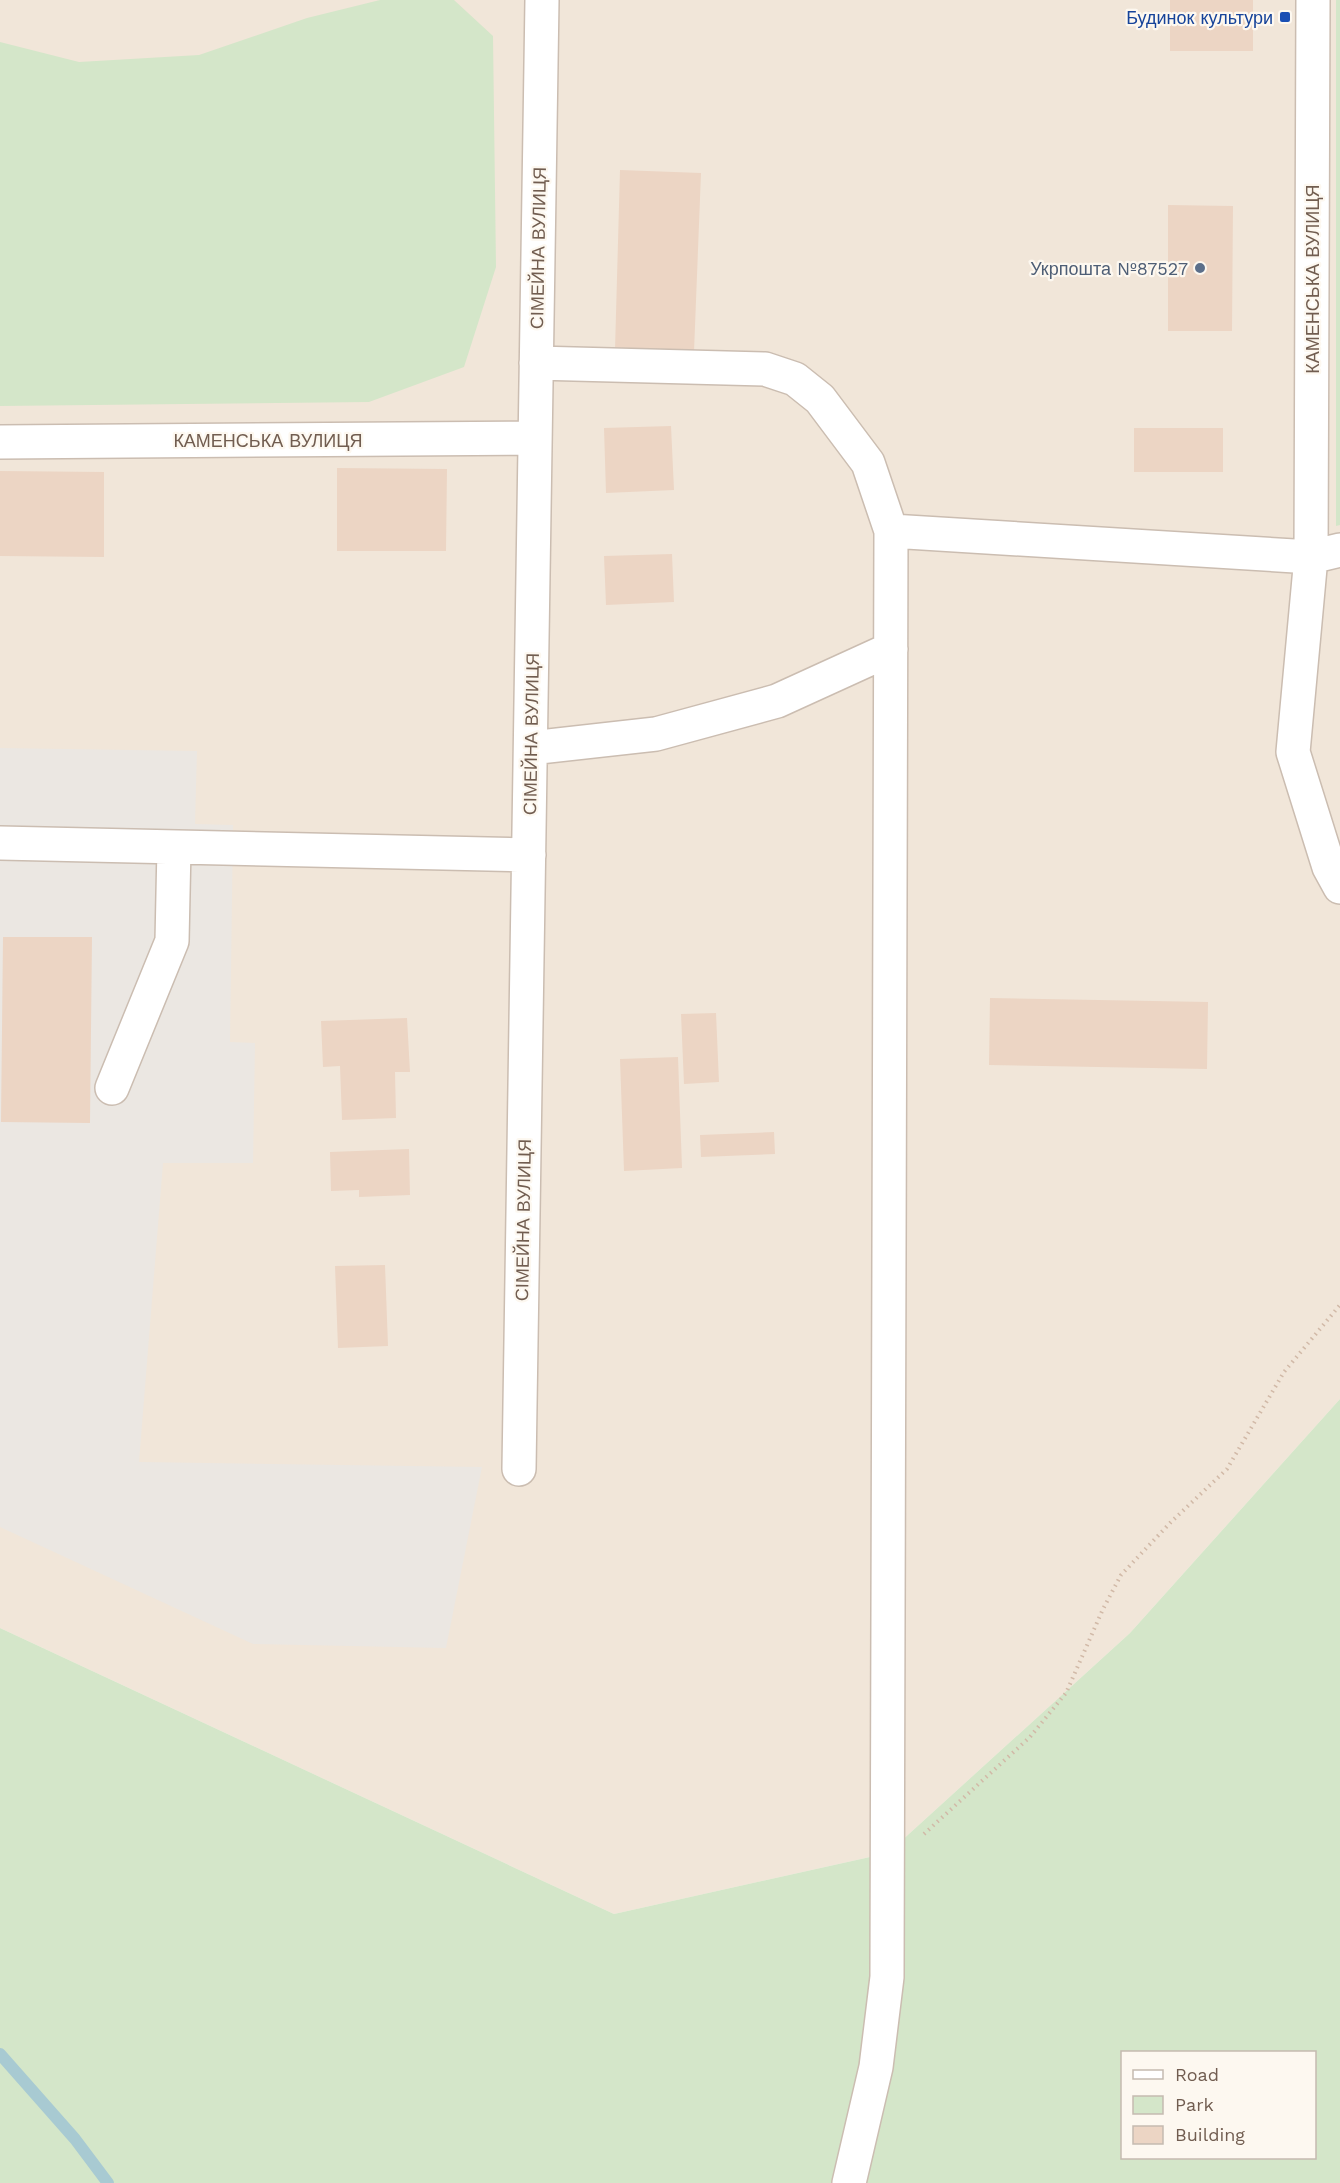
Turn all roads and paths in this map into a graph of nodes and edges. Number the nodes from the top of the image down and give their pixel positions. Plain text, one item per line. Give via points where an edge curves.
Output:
1 (542, 0) edge
2 (1313, 0) edge
3 (536, 363) junction
4 (535, 438) junction
5 (0, 442) edge
6 (891, 531) junction
7 (1326, 554) edge
8 (891, 649) junction
9 (531, 748) junction
10 (0, 843) edge
11 (174, 847) junction
12 (529, 855) junction
13 (1340, 887) edge
14 (112, 1088) dead end
15 (1340, 1305) edge
16 (519, 1468) dead end
17 (888, 1866) junction
18 (849, 2183) edge

1 - 3 street, СІМЕЙНА ВУЛИЦЯ
2 - 7 street, КАМЕНСЬКА ВУЛИЦЯ
3 - 4 street, СІМЕЙНА ВУЛИЦЯ
3 - 6 street via 765,369 795,379 820,399 868,463
4 - 5 street, КАМЕНСЬКА ВУЛИЦЯ
4 - 9 street, СІМЕЙНА ВУЛИЦЯ
6 - 7 street
6 - 8 street
7 - 13 street, КАМЕНСЬКА ВУЛИЦЯ via 1293,752 1329,867
8 - 9 street via 777,701 656,734
8 - 17 street
9 - 12 street, СІМЕЙНА ВУЛИЦЯ
10 - 11 street
11 - 12 street
11 - 14 street via 172,940
12 - 16 street, СІМЕЙНА ВУЛИЦЯ
15 - 17 path via 1284,1372 1227,1469 1121,1575 1066,1694 1030,1737
17 - 18 street via 887,1977 876,2067

